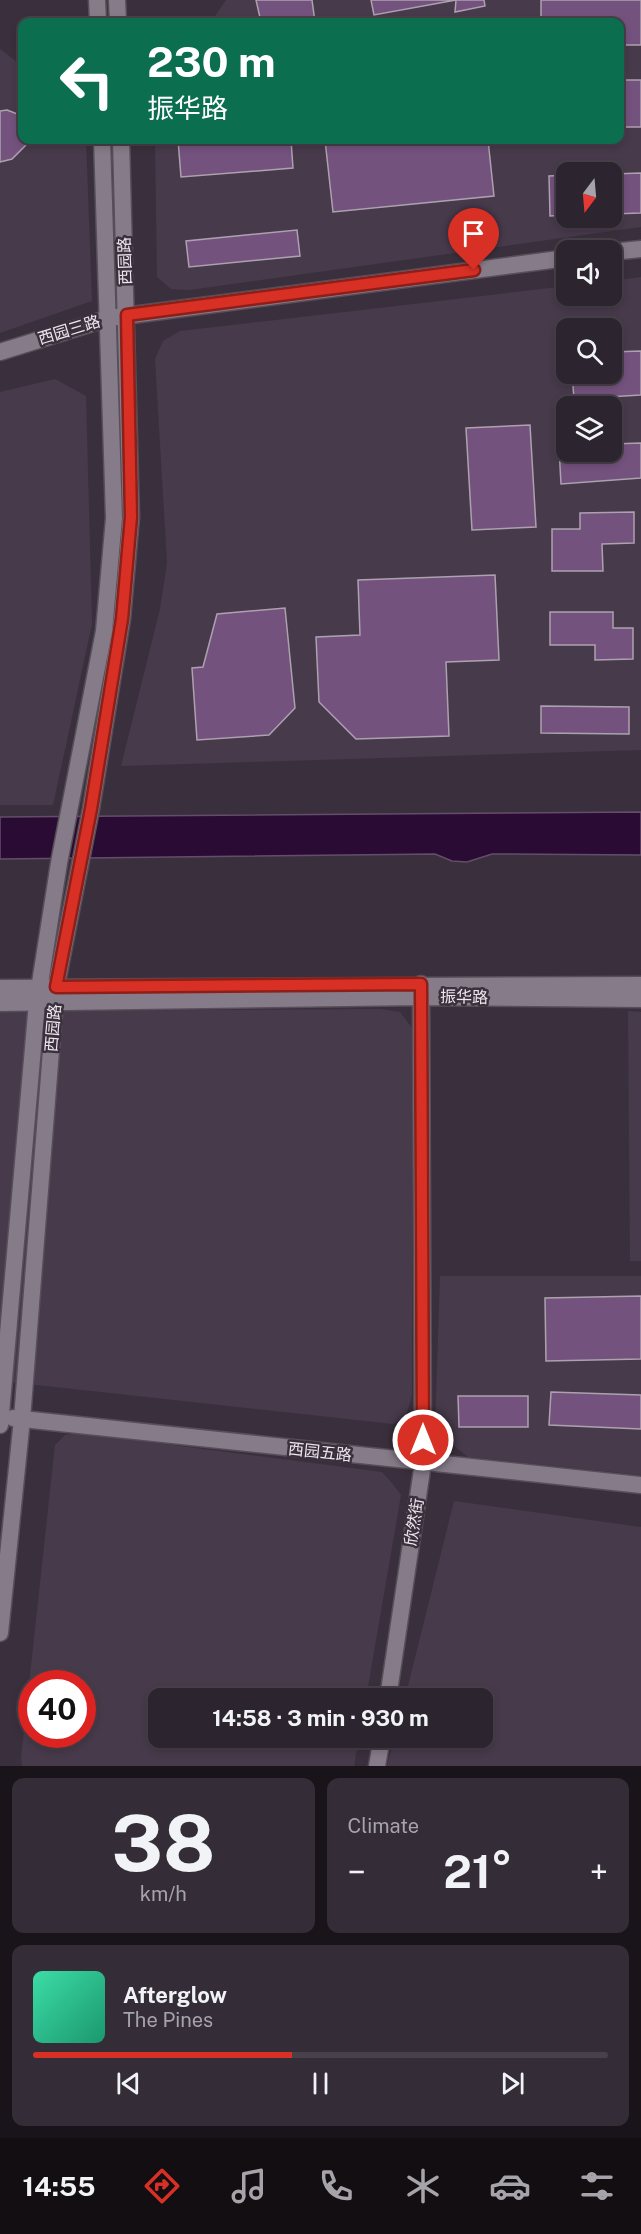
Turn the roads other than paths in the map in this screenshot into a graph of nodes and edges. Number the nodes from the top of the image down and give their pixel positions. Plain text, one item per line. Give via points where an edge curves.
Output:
1 (97, 0) edge
2 (117, 0) edge
3 (98, 18) edge
4 (118, 18) edge
5 (102, 144) edge
6 (121, 144) edge
7 (641, 249) edge
8 (622, 251) edge
9 (556, 259) edge
10 (127, 315) junction
11 (109, 318) junction
12 (0, 352) edge
13 (641, 985) edge
14 (0, 988) edge
15 (421, 991) junction
16 (38, 995) junction
17 (56, 995) junction
18 (641, 999) edge
19 (0, 1003) edge
20 (0, 1417) edge
21 (22, 1419) junction
22 (0, 1425) edge
23 (423, 1463) junction
24 (641, 1485) edge
25 (0, 1633) edge
26 (389, 1688) edge
27 (380, 1748) edge
28 (377, 1766) edge

1 - 3 main road
2 - 4 main road
5 - 11 main road, 西园路
6 - 10 main road, 西园路
7 - 8 main road
9 - 10 main road, 西园三路
10 - 11 main road, 西园三路
10 - 17 main road, 西园路 via 131,517 122,619
11 - 12 main road, 西园三路
11 - 16 main road, 西园路 via 114,518 104,631
13 - 15 main road, 振华路
14 - 16 main road, 振华路
15 - 17 main road, 振华路
15 - 18 main road, 振华路
15 - 23 main road, 欣然街
16 - 17 main road, 振华路
16 - 19 main road, 振华路
16 - 20 main road, 西园路
17 - 21 main road, 西园路
20 - 21 main road, 西园五路
20 - 22 main road, 西园路
21 - 23 main road, 西园五路
21 - 25 main road, 西园路
23 - 24 main road, 西园五路
23 - 26 main road, 欣然街
27 - 28 main road

